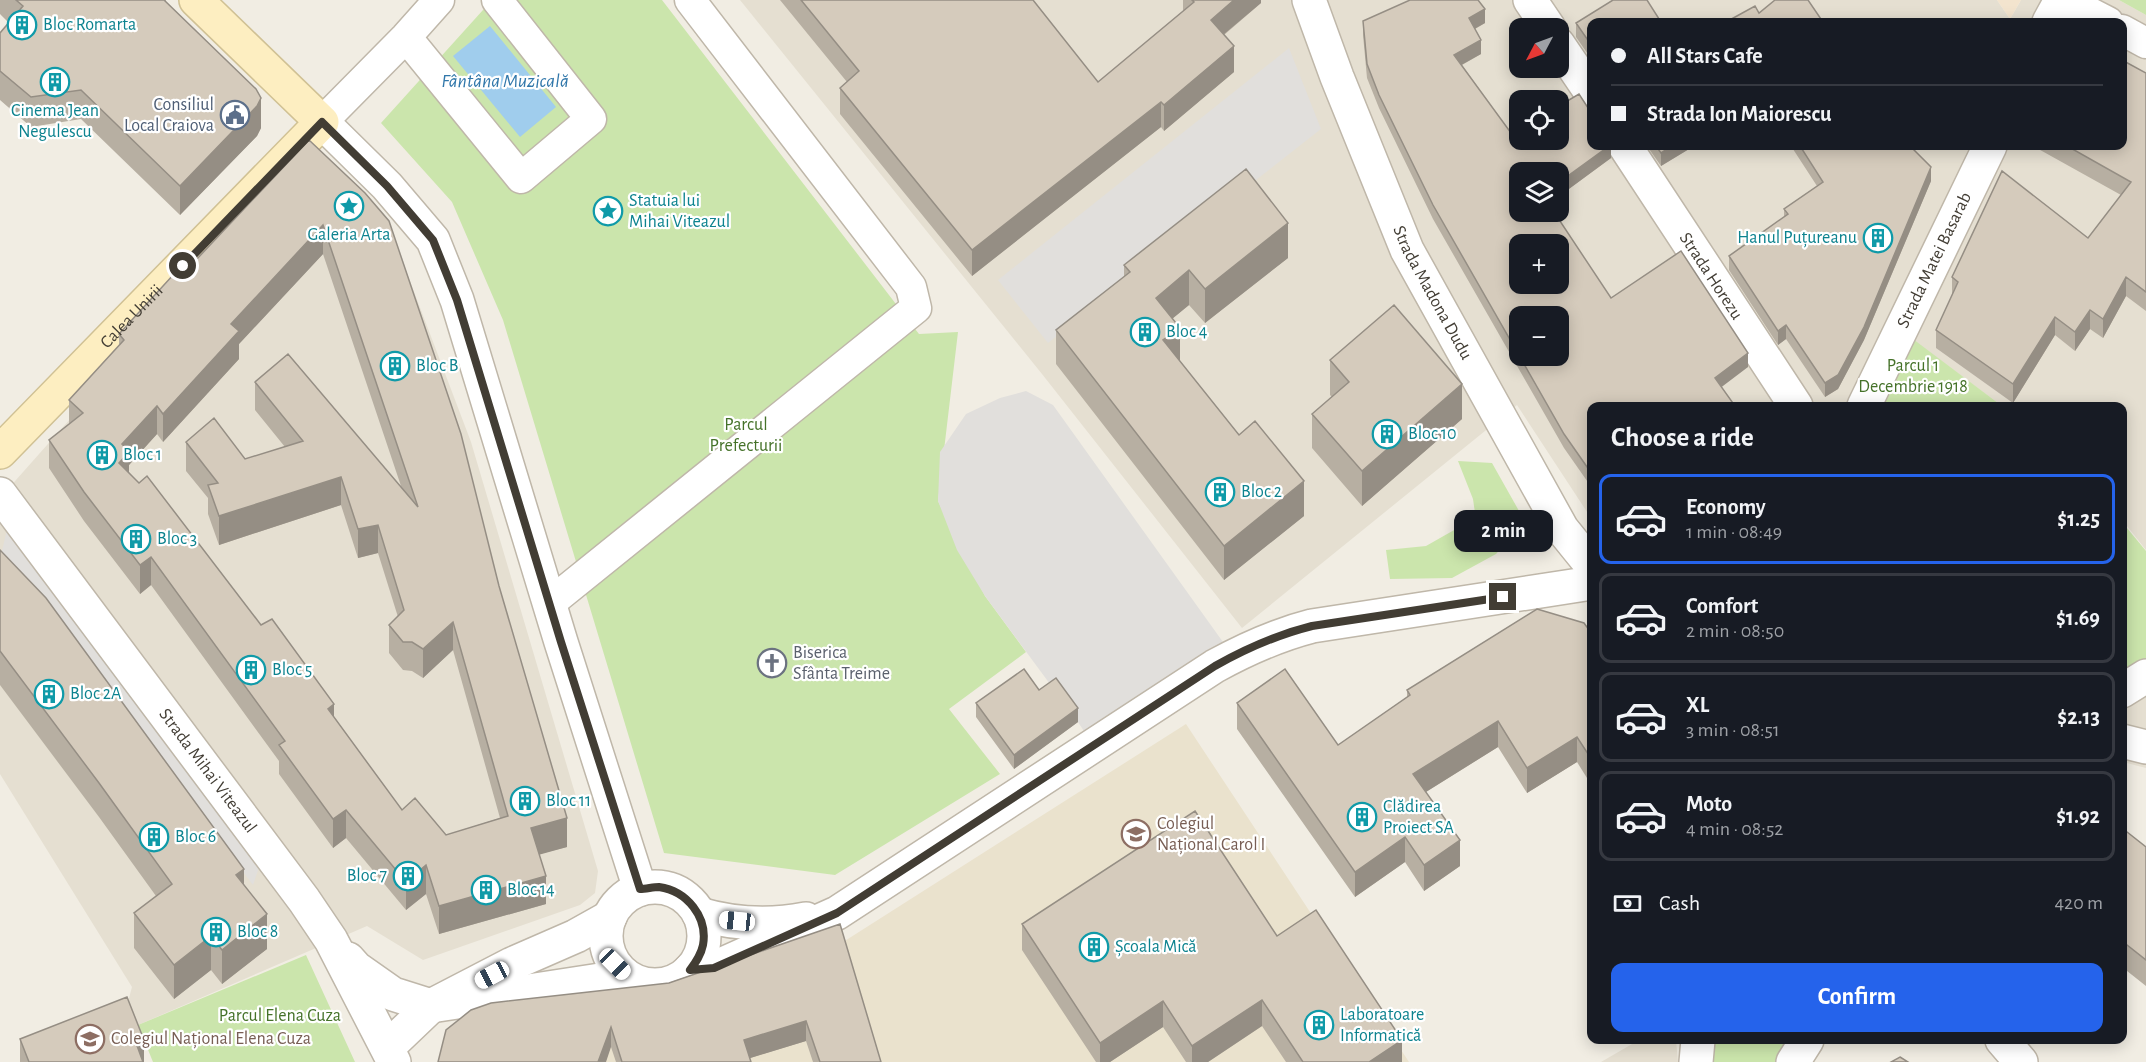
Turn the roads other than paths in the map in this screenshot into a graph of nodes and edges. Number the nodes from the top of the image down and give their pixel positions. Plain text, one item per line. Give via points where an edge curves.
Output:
1 (196, 0) edge
2 (439, 0) edge
3 (497, 0) edge
4 (690, 0) edge
5 (1530, 0) edge
6 (2063, 0) edge
7 (1315, 2) edge
8 (1542, 18) edge
9 (2052, 18) edge
10 (2100, 18) edge
11 (2127, 33) edge
12 (406, 37) junction
13 (2146, 43) edge
14 (1569, 60) edge
15 (1587, 87) edge
16 (322, 122) junction
17 (1628, 150) edge
18 (1988, 150) edge
19 (1793, 402) edge
20 (1866, 402) edge
21 (0, 452) edge
22 (0, 494) edge
23 (1587, 560) edge
24 (1587, 584) edge
25 (550, 603) junction
26 (2146, 676) edge
27 (2127, 688) edge
28 (2127, 742) edge
29 (2146, 747) edge
30 (640, 889) junction
31 (837, 913) junction
32 (699, 914) junction
33 (610, 917) junction
34 (331, 940) junction
35 (690, 970) junction
36 (626, 976) junction
37 (431, 1006) junction
38 (1698, 1044) edge
39 (1805, 1044) edge
40 (2005, 1044) edge
41 (391, 1055) edge
42 (1696, 1062) edge
43 (1793, 1062) edge
44 (2021, 1062) edge

1 - 16 main road
2 - 12 street, Calea Unirii
3 - 12 street via 591,119 521,178
4 - 25 street via 911,287 916,308
5 - 8 street
6 - 9 street
6 - 10 street
7 - 23 street, Strada Madona Dudu via 1337,77 1407,250 1562,529
11 - 13 street
12 - 16 street, Calea Unirii
14 - 15 street
16 - 21 main road, Calea Unirii
16 - 25 street via 387,186 433,240 457,300
17 - 19 street, Strada Horezu
18 - 20 street, Strada Matei Basarab
22 - 34 street, Strada Mihai Viteazul
24 - 31 street via 1312,626 1260,642 1215,666
25 - 30 street
26 - 27 street
28 - 29 street
30 - 32 street via 674,891 689,900
30 - 33 street via 627,895
31 - 32 street via 780,924 718,920
31 - 35 street via 714,968
32 - 35 street via 704,944
33 - 36 street via 606,933 608,950
33 - 37 street
34 - 37 street via 356,968 379,985 393,994
34 - 41 street, Strada Mihai Viteazul
35 - 36 street via 671,982 648,984
36 - 37 street
37 - 41 street
38 - 42 street
39 - 43 street
40 - 44 street

